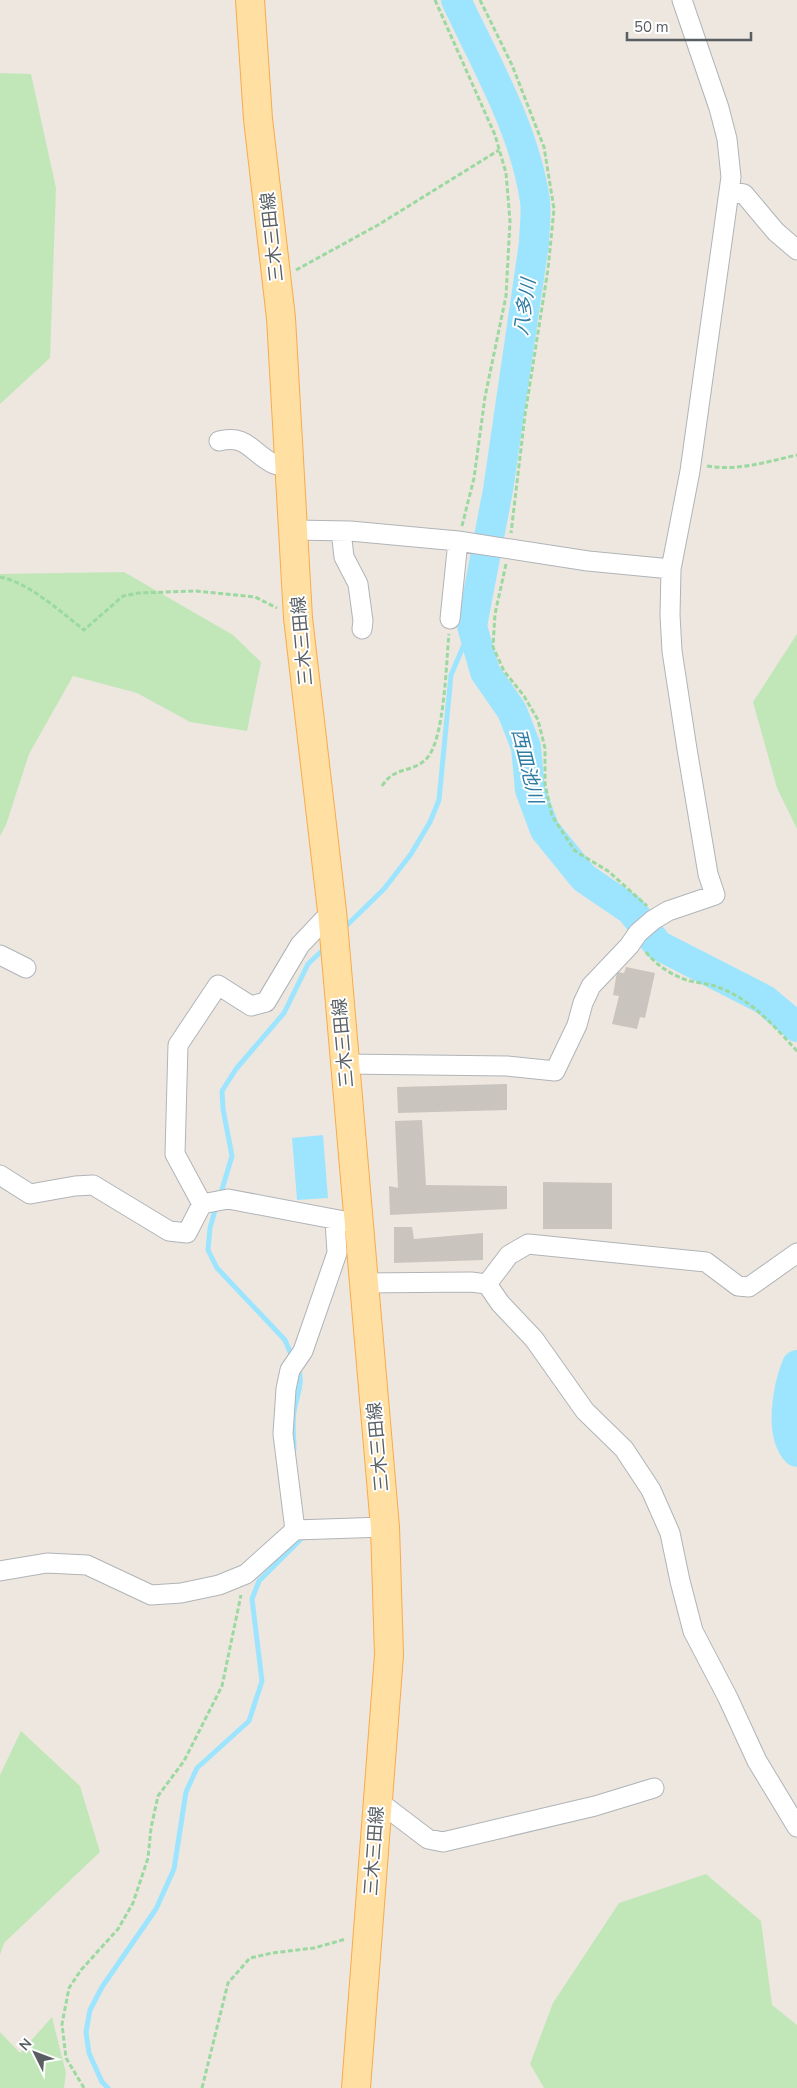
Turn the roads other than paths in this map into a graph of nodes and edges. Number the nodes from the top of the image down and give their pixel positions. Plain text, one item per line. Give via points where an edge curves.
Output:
1 (250, 0) edge
2 (682, 0) edge
3 (730, 191) junction
4 (797, 250) edge
5 (219, 441) dead end
6 (290, 467) junction
7 (293, 530) junction
8 (341, 531) junction
9 (463, 542) junction
10 (671, 569) junction
11 (450, 619) road end
12 (362, 629) dead end
13 (333, 926) junction
14 (0, 955) edge
15 (26, 968) dead end
16 (345, 1064) junction
17 (0, 1175) edge
18 (202, 1204) junction
19 (348, 1222) junction
20 (797, 1252) edge
21 (364, 1283) junction
22 (487, 1284) junction
23 (384, 1527) junction
24 (295, 1530) junction
25 (0, 1571) edge
26 (654, 1788) dead end
27 (378, 1801) junction
28 (797, 1827) edge
29 (356, 2088) edge

1 - 6 main road, 三木三田線 via 258,120 281,318
2 - 3 street via 720,108 727,140
3 - 4 street via 744,194 776,232
3 - 10 street via 691,463
5 - 6 street via 231,438 242,441 276,465
6 - 7 main road, 三木三田線
7 - 8 street
7 - 13 main road, 三木三田線 via 298,618
8 - 9 street
8 - 12 street via 344,558 358,584
9 - 10 street via 588,561
9 - 11 street
10 - 16 street via 672,651 708,874 715,895 655,919 636,935 591,986 577,1025 554,1072 507,1066
13 - 16 main road, 三木三田線
13 - 18 street via 300,945 266,1002 251,1006 218,984 178,1045 175,1154
14 - 15 street
16 - 19 main road, 三木三田線
17 - 18 street via 30,1194 93,1185 169,1231 187,1233
18 - 19 street via 228,1199
19 - 21 main road, 三木三田線
19 - 24 street via 303,1351 290,1370 286,1389 283,1434
20 - 22 street via 750,1287 738,1286 706,1262 528,1244 509,1256
21 - 22 street
21 - 23 main road, 三木三田線
22 - 28 street via 534,1339 585,1411 624,1449 651,1490 670,1533 693,1631 757,1761
23 - 24 street
23 - 27 main road, 三木三田線 via 389,1655
24 - 25 street via 246,1574 219,1585 181,1593 151,1594 87,1565 48,1563
26 - 27 street via 596,1806 443,1842 428,1839
27 - 29 main road, 三木三田線

